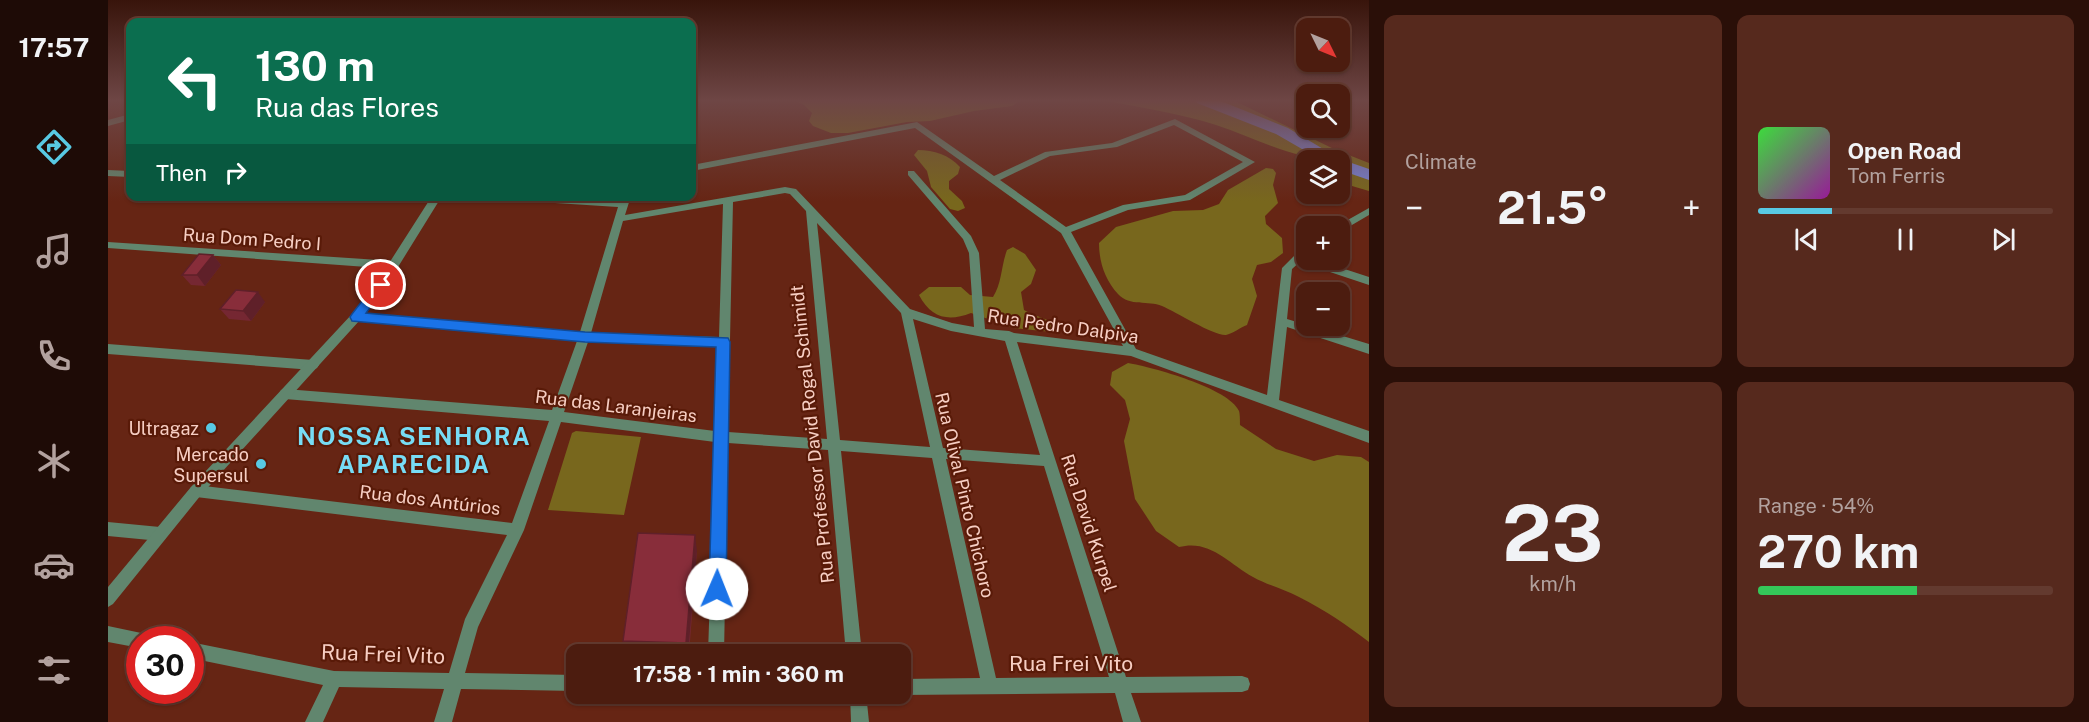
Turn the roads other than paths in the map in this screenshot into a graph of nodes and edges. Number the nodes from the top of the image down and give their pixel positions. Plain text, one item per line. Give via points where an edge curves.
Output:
1 (867, 134) edge
2 (930, 134) edge
3 (1144, 134) edge
4 (1197, 134) edge
5 (696, 167) edge
6 (108, 173) edge
7 (126, 174) edge
8 (910, 174) dead end
9 (993, 180) junction
10 (434, 201) edge
11 (624, 201) edge
12 (728, 201) junction
13 (811, 210) junction
14 (1369, 211) edge
15 (619, 219) junction
16 (1350, 223) edge
17 (1065, 231) junction
18 (108, 245) edge
19 (1296, 262) edge
20 (394, 265) junction
21 (1340, 270) edge
22 (1369, 281) edge
23 (906, 312) junction
24 (356, 317) junction
25 (1280, 321) junction
26 (980, 333) junction
27 (1009, 335) junction
28 (585, 337) junction
29 (723, 342) junction
30 (108, 349) edge
31 (1369, 349) edge
32 (1132, 352) junction
33 (313, 365) junction
34 (285, 394) junction
35 (1273, 401) junction
36 (557, 416) junction
37 (720, 437) junction
38 (1369, 437) edge
39 (832, 445) junction
40 (937, 452) junction
41 (1049, 461) junction
42 (196, 492) junction
43 (108, 529) edge
44 (517, 530) junction
45 (160, 534) junction
46 (108, 598) edge
47 (108, 634) edge
48 (126, 637) edge
49 (716, 644) edge
50 (853, 644) edge
51 (204, 653) edge
52 (334, 679) junction
53 (454, 679) junction
54 (566, 683) edge
55 (1242, 684) dead end
56 (1120, 685) junction
57 (990, 686) junction
58 (911, 687) edge
59 (859, 704) edge
60 (314, 722) edge
61 (443, 722) edge
62 (860, 722) edge
63 (1132, 722) edge

1 - 5 street
2 - 9 street
3 - 9 street via 1114,145 1048,154
4 - 17 street via 1250,162 1187,198 1126,207
6 - 7 street
8 - 26 street via 967,238 974,253
9 - 17 street
10 - 20 street
11 - 15 street
12 - 13 street, Rua Pedro Dalpiva via 785,189 793,191
12 - 15 street
12 - 29 street
13 - 23 street, Rua Pedro Dalpiva
13 - 39 street, Rua Professor David Rogal Schimidt
14 - 16 street
15 - 28 street
17 - 32 street
18 - 20 street, Rua Dom Pedro I
19 - 25 street via 1287,268
20 - 24 street
21 - 22 street
23 - 26 street, Rua Pedro Dalpiva
23 - 40 street, Rua Olival Pinto Chichoro
24 - 28 street
24 - 33 street
25 - 31 street
25 - 35 street
26 - 27 street, Rua Pedro Dalpiva
27 - 32 street, Rua Pedro Dalpiva
27 - 41 street, Rua David Kurpel
28 - 29 street
28 - 36 street
29 - 37 street
30 - 33 street
32 - 35 street, Rua Pedro Dalpiva
33 - 34 street
34 - 36 street, Rua das Laranjeiras
34 - 42 street
35 - 38 street, Rua Pedro Dalpiva
36 - 37 street, Rua das Laranjeiras
36 - 44 street
37 - 39 street, Rua das Laranjeiras
37 - 49 street
39 - 40 street, Rua das Laranjeiras
39 - 50 street, Rua Professor David Rogal Schimidt
40 - 41 street, Rua das Laranjeiras
40 - 57 street, Rua Olival Pinto Chichoro
41 - 56 street, Rua David Kurpel
42 - 44 street, Rua dos Antúrios
42 - 45 street
43 - 45 street
44 - 53 street via 471,625
45 - 46 street
47 - 48 street
51 - 52 street, Rua Frei Vito
52 - 53 street, Rua Frei Vito
52 - 60 street
53 - 54 street, Rua Frei Vito
53 - 61 street
55 - 56 street, Rua Frei Vito
56 - 57 street, Rua Frei Vito
56 - 63 street, Rua David Kurpel
57 - 58 street, Rua Frei Vito
59 - 62 street

